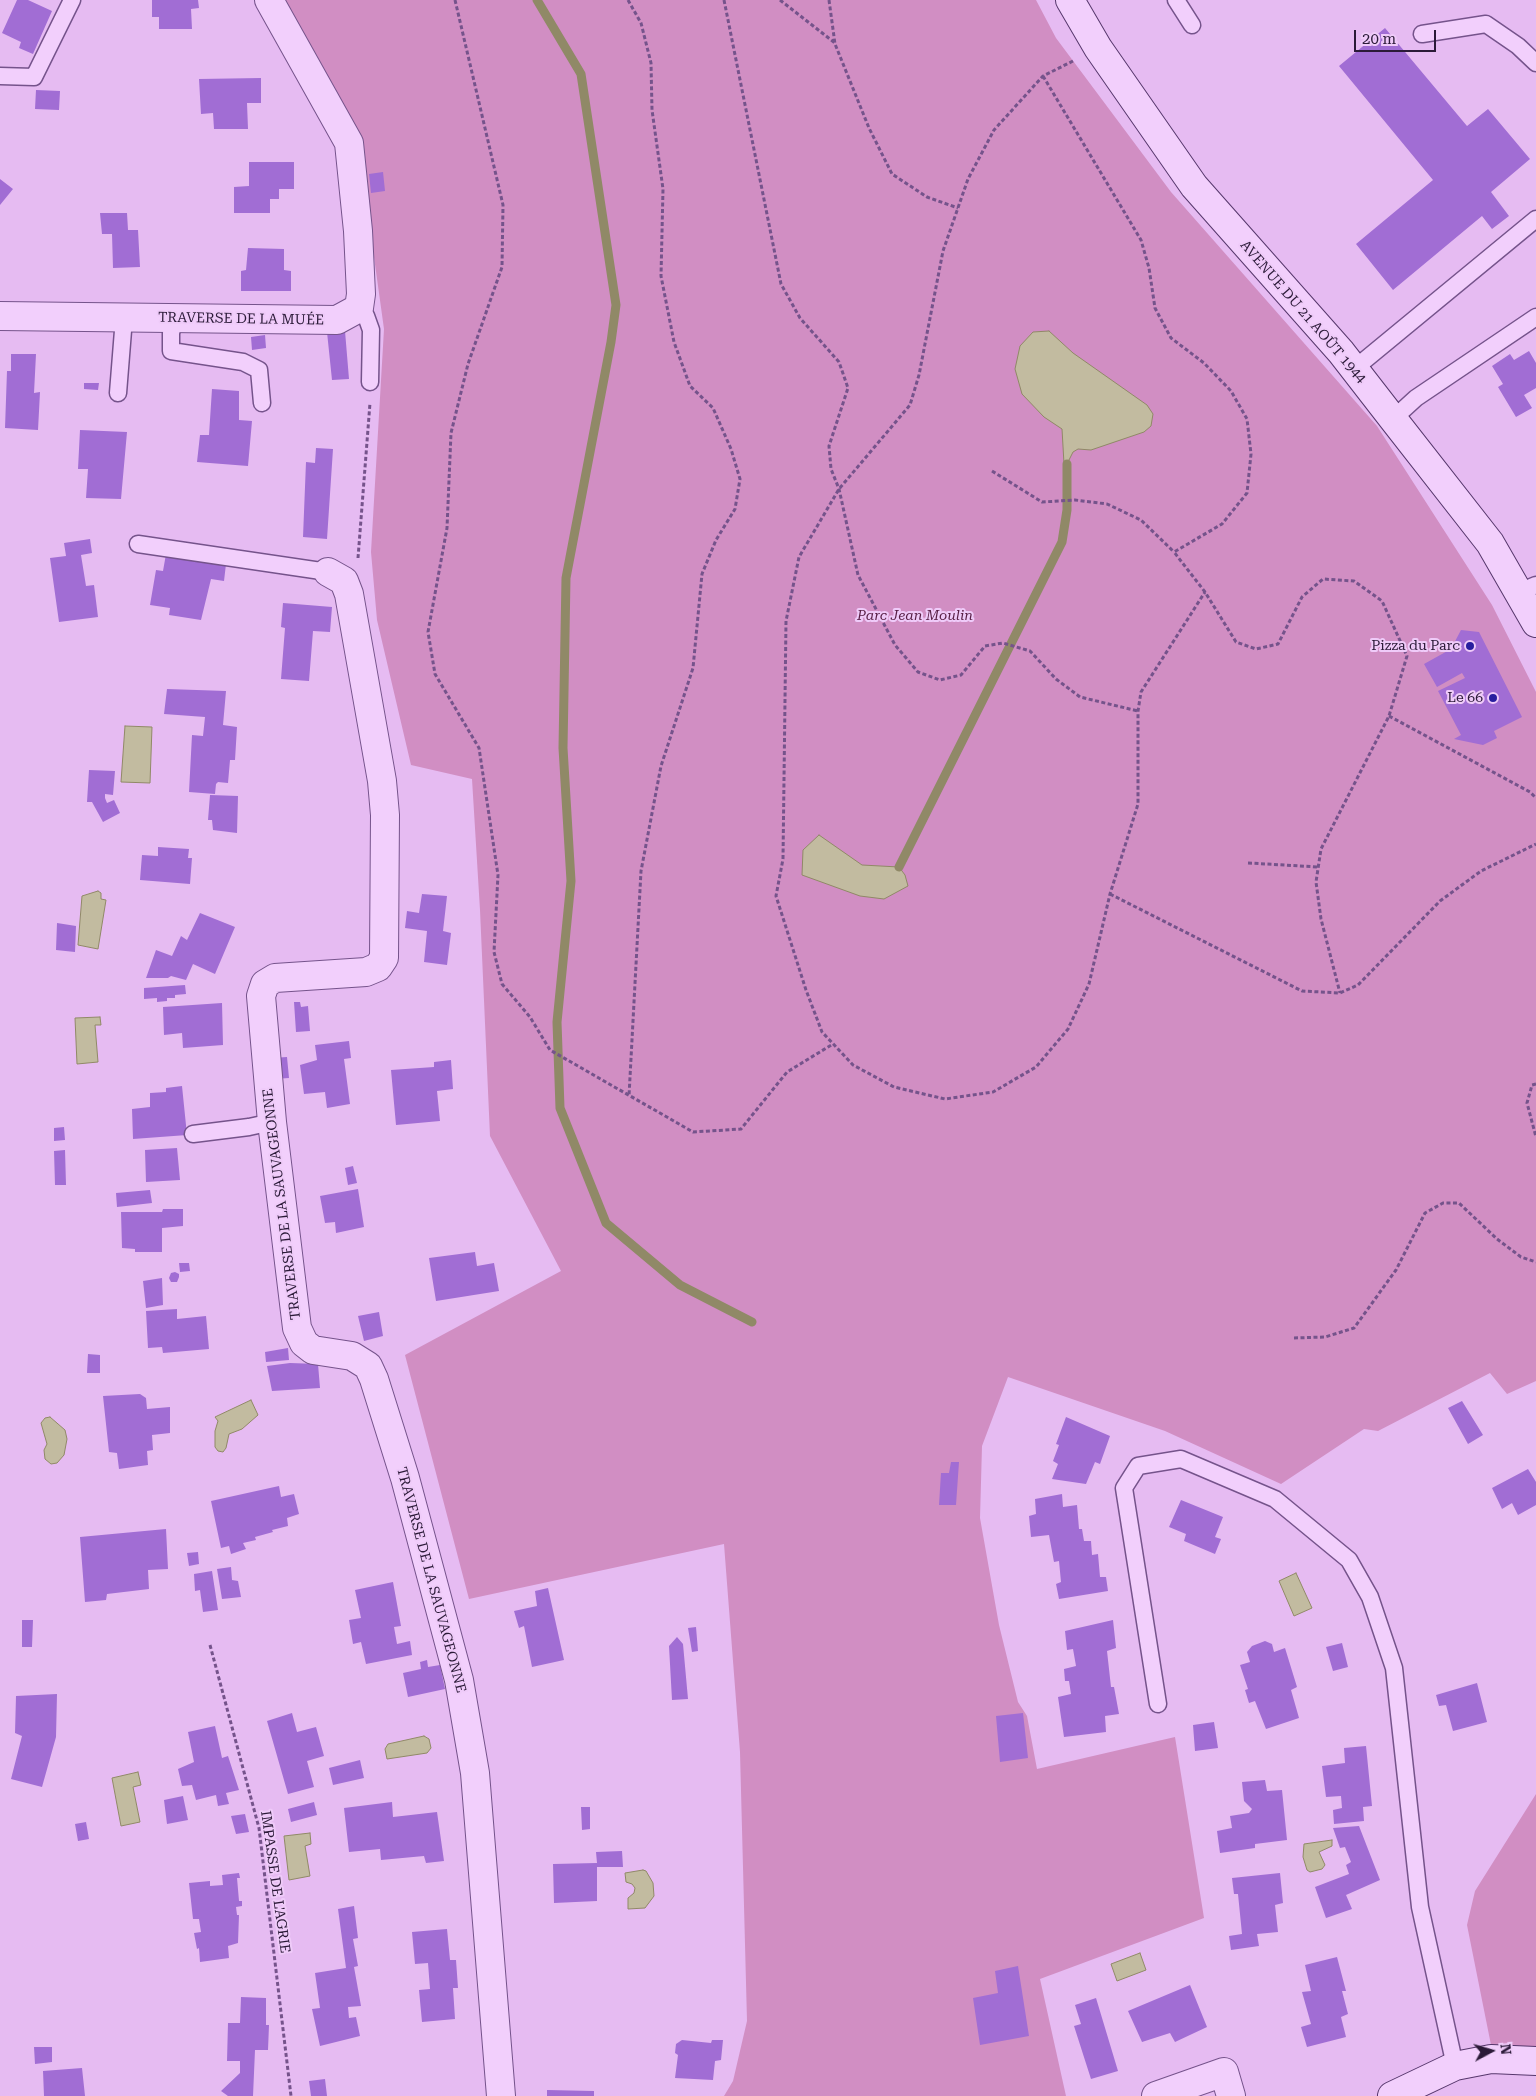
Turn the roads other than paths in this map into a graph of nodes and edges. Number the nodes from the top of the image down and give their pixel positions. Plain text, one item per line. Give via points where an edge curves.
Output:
1 (72, 0) edge
2 (269, 0) edge
3 (1070, 0) edge
4 (1176, 0) edge
5 (1192, 24) dead end
6 (1422, 34) dead end
7 (1536, 63) edge
8 (0, 76) edge
9 (1536, 219) edge
10 (359, 308) junction
11 (0, 316) edge
12 (1536, 317) edge
13 (124, 318) junction
14 (175, 318) junction
15 (1354, 369) junction
16 (370, 382) road end
17 (118, 394) dead end
18 (262, 403) dead end
19 (1393, 419) junction
20 (138, 544) dead end
21 (336, 577) joint
22 (1528, 589) edge
23 (1536, 624) edge
24 (272, 1122) junction
25 (193, 1134) dead end
26 (1158, 1704) dead end
27 (1536, 2061) edge
28 (1455, 2066) junction
29 (501, 2096) edge
30 (1156, 2096) edge
31 (1231, 2096) edge
32 (1392, 2096) edge

1 - 8 lane via 34,77
2 - 10 street via 349,143 358,231
3 - 15 street, AVENUE DU 21 AOÛT 1944 via 1098,48 1194,186
4 - 5 lane
6 - 7 lane via 1486,24
9 - 15 lane
10 - 14 street, TRAVERSE DE LA MUÉE via 337,320
10 - 16 lane via 371,330
11 - 13 street, TRAVERSE DE LA MUÉE
12 - 19 lane via 1416,398
13 - 14 street, TRAVERSE DE LA MUÉE
13 - 17 lane
14 - 18 lane via 171,351 244,362 259,370
15 - 19 street, AVENUE DU 21 AOÛT 1944
19 - 22 street, AVENUE DU 21 AOÛT 1944
20 - 21 lane
21 - 24 street, TRAVERSE DE LA SAUVAGEONNE via 354,611 382,781 385,815 384,958 378,967 366,972 275,978 265,984 261,996
22 - 23 street, AVENUE DU 21 AOÛT 1944
24 - 25 lane
24 - 29 street, TRAVERSE DE LA SAUVAGEONNE via 297,1328 304,1343 313,1350 352,1356 368,1366 374,1379 405,1478 458,1680 475,1773
26 - 28 lane via 1124,1488 1138,1466 1181,1459 1274,1499 1349,1560 1370,1598 1394,1668 1420,1907
27 - 28 street via 1491,2058
28 - 32 street
30 - 31 street via 1224,2072

